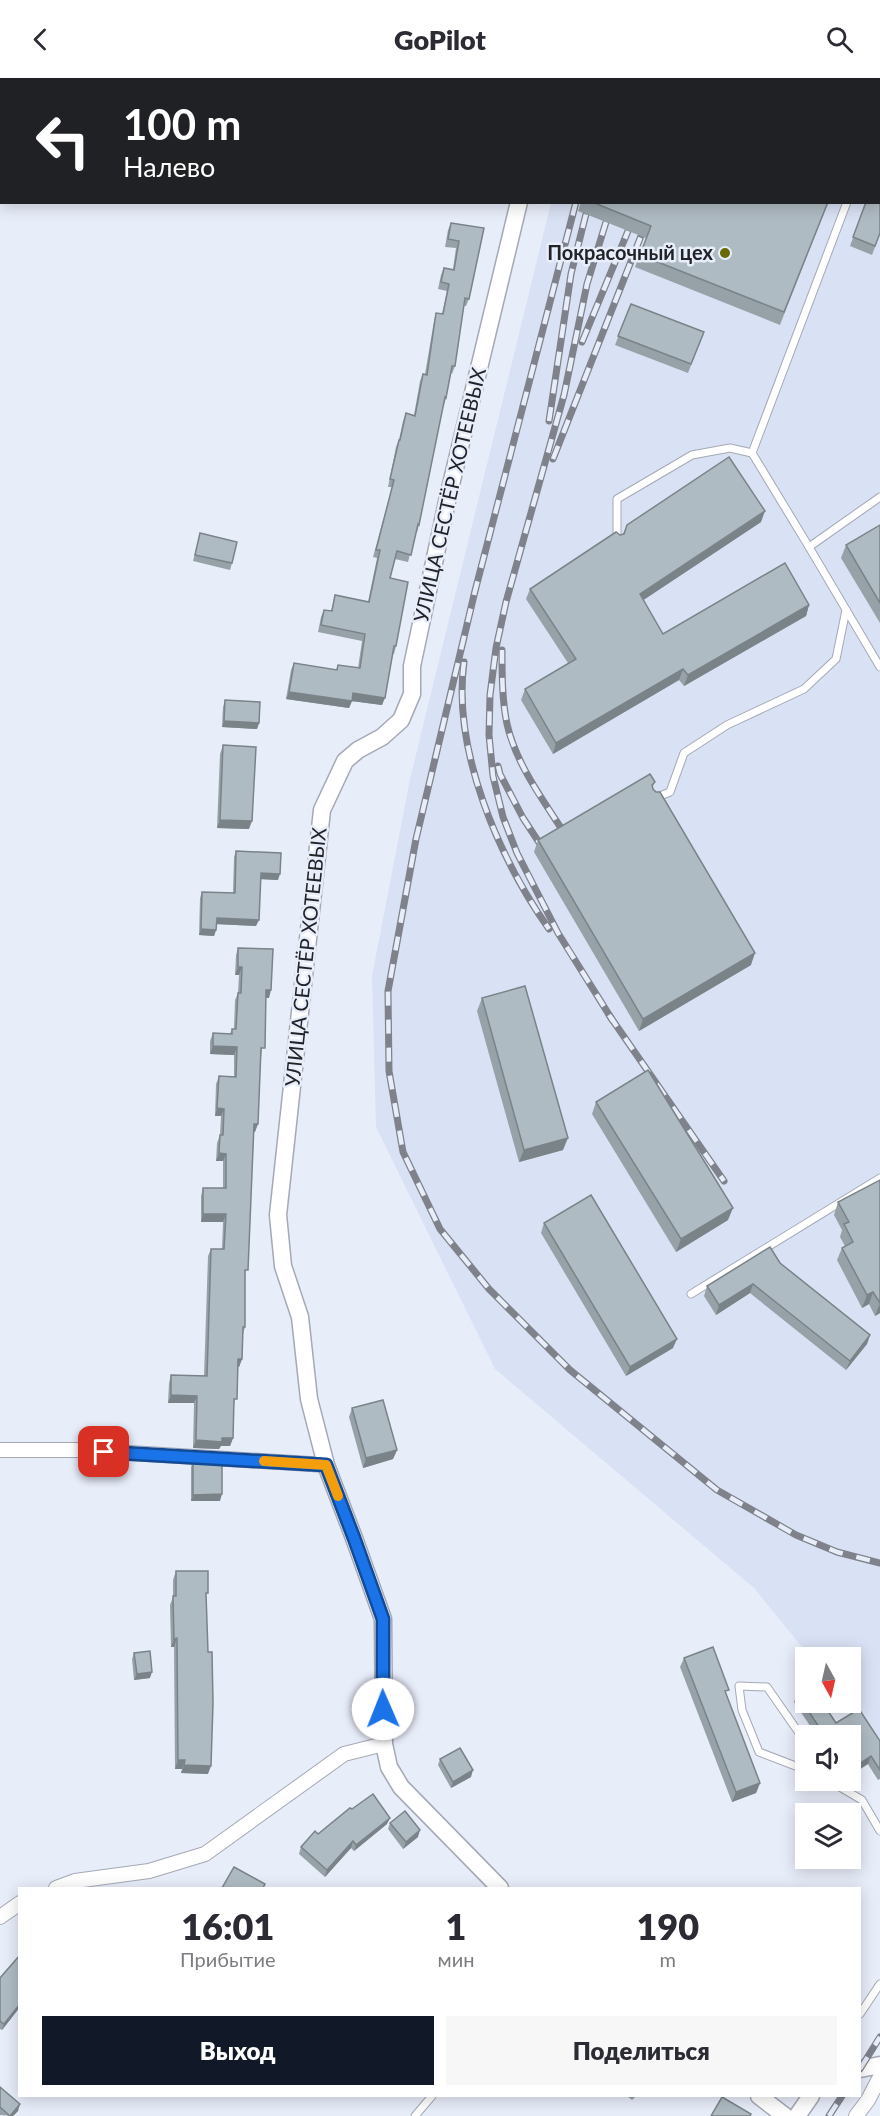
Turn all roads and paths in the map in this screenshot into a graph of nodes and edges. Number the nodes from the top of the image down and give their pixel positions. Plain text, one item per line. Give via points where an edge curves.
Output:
1 (519, 204) edge
2 (846, 204) edge
3 (752, 453) junction
4 (880, 497) edge
5 (617, 540) edge
6 (809, 547) junction
7 (846, 610) junction
8 (880, 667) edge
9 (653, 799) edge
10 (880, 1178) edge
11 (691, 1294) dead end
12 (0, 1450) edge
13 (326, 1465) junction
14 (795, 1727) edge
15 (384, 1744) junction
16 (795, 1766) edge
17 (846, 1791) edge
18 (880, 1831) edge
19 (59, 1887) edge
20 (499, 1887) edge
21 (18, 1904) edge
22 (0, 1917) edge
23 (880, 1984) edge
24 (861, 2012) edge
25 (880, 2065) edge
26 (861, 2069) edge
27 (880, 2078) edge
28 (431, 2097) edge
29 (760, 2097) edge
30 (810, 2097) edge
31 (415, 2116) edge
32 (785, 2116) edge
33 (797, 2116) edge
34 (856, 2116) edge

1 - 13 street, УЛИЦА СЕСТЁР ХОТЕЕВЫХ via 448,497 412,666 412,694 401,720 345,761 322,810 278,1215 283,1266 300,1317 309,1400
2 - 3 lane
3 - 5 lane via 730,448 692,455 617,499
3 - 6 lane
4 - 6 lane
6 - 7 lane
7 - 8 lane
7 - 9 lane via 836,659 804,688 727,725 684,753 670,792
10 - 11 lane
12 - 13 street via 81,1450
13 - 15 street, УЛИЦА СЕСТЁР ХОТЕЕВЫХ via 383,1619
14 - 16 lane via 767,1687 739,1686 742,1710 759,1752
15 - 19 street via 344,1754 205,1854 149,1872 75,1881
15 - 20 street, УЛИЦА СЕСТЁР ХОТЕЕВЫХ via 389,1767 401,1787
17 - 18 lane via 862,1800
21 - 22 street
23 - 24 lane
25 - 26 street
27 - 34 street
28 - 31 lane
29 - 32 street
30 - 33 street

